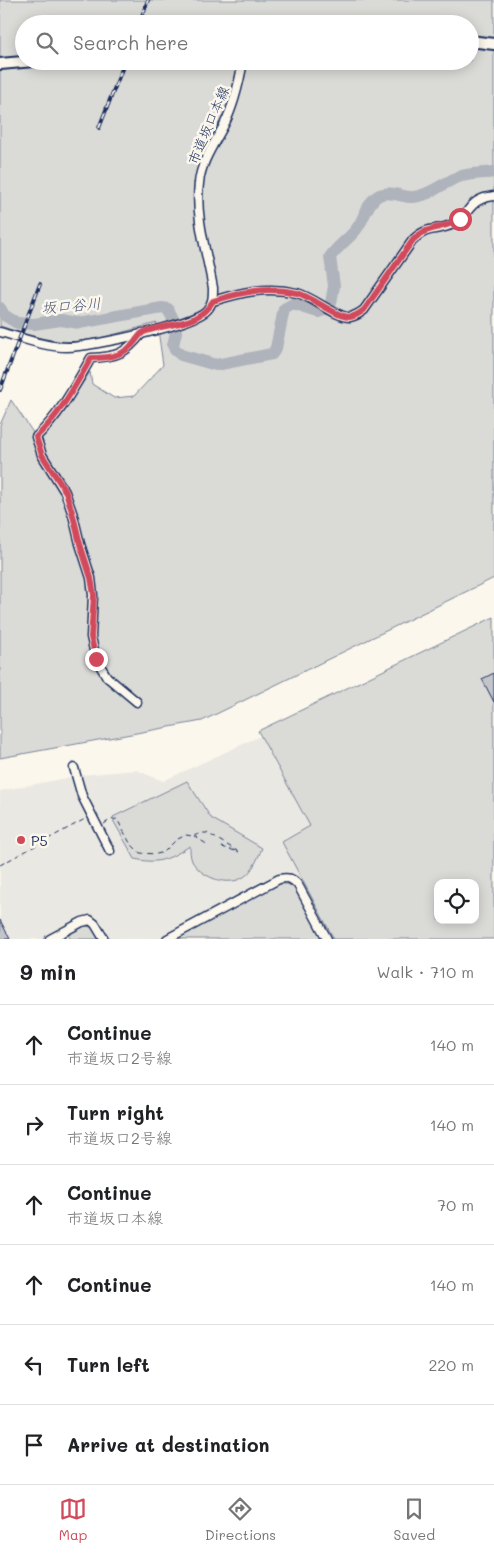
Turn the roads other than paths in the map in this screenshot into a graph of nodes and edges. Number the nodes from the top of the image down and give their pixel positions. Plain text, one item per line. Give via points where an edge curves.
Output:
1 (479, 42) edge
2 (494, 44) edge
3 (15, 63) edge
4 (0, 64) edge
5 (241, 70) edge
6 (494, 196) edge
7 (213, 301) junction
8 (0, 332) edge
9 (142, 333) junction
10 (137, 702) dead end
11 (74, 768) dead end
12 (110, 851) dead end
13 (50, 939) edge
14 (104, 939) edge
15 (167, 939) edge
16 (327, 939) edge

1 - 2 main road
3 - 4 main road
5 - 7 street, 市道坂口本線 via 233,104 209,151 199,181 199,210
6 - 7 street via 477,200 452,225 427,229 419,234 364,310 357,315 342,316 298,293 281,291 254,290
7 - 9 street via 198,317
8 - 9 street via 67,347 86,346
9 - 10 street via 130,347 111,358 91,358 50,425 36,437 42,455 66,492 91,578 94,595 91,637 96,659 106,677
11 - 12 street via 82,796
13 - 14 street via 90,920
15 - 16 street via 279,879 287,878 298,885

